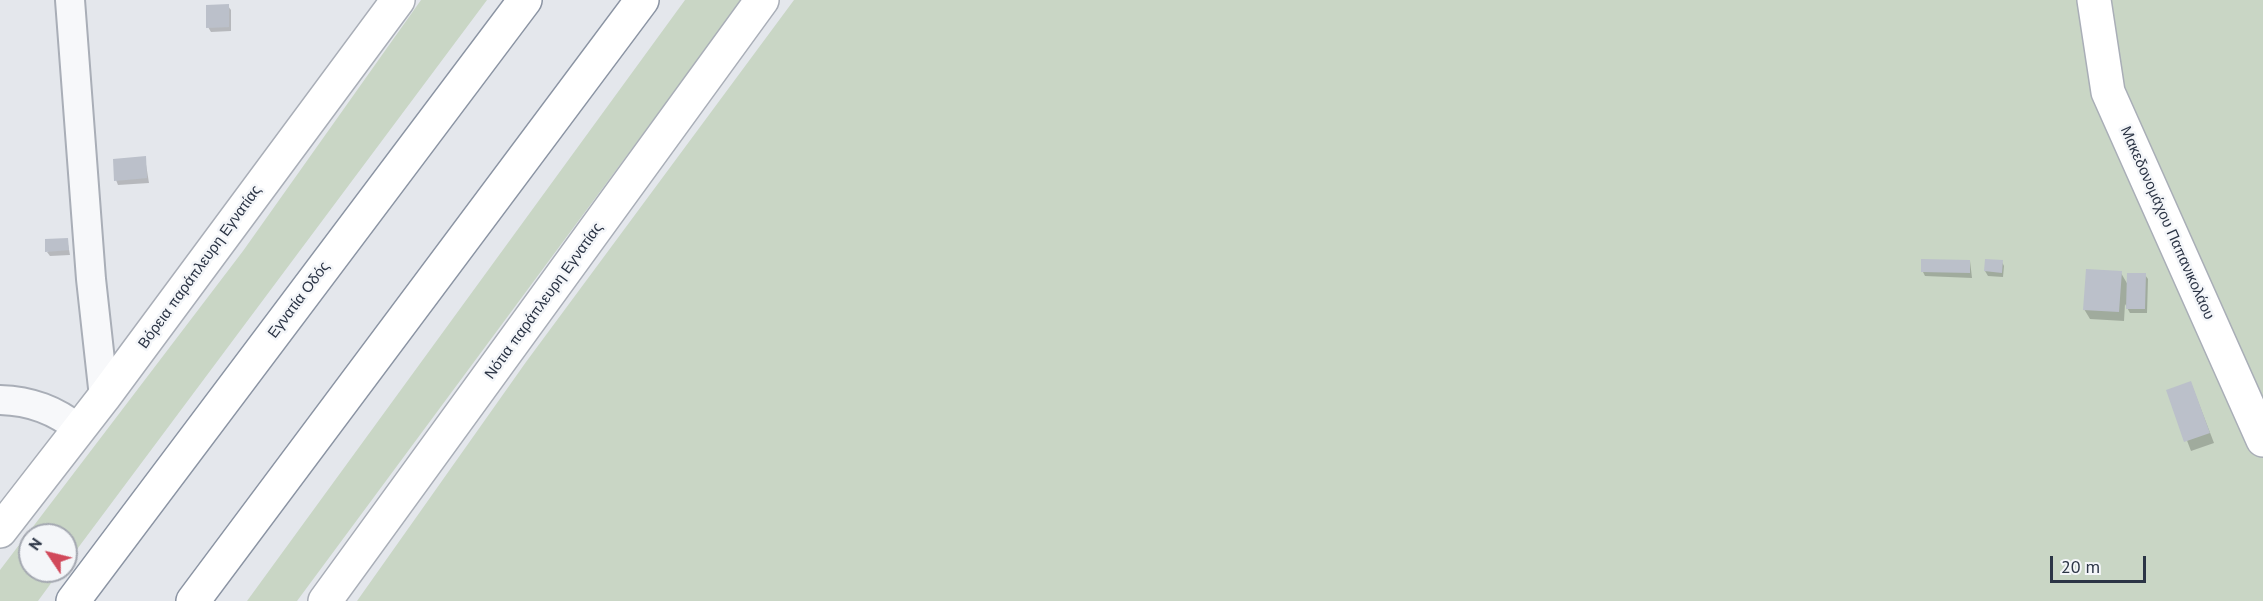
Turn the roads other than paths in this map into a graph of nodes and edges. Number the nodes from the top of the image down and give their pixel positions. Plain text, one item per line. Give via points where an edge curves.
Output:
1 (70, 0) edge
2 (398, 0) edge
3 (525, 0) edge
4 (642, 0) edge
5 (762, 0) edge
6 (2094, 0) edge
7 (104, 397) junction
8 (0, 400) edge
9 (80, 429) junction
10 (2263, 440) edge
11 (0, 531) edge
12 (73, 601) edge
13 (192, 601) edge
14 (325, 601) edge

1 - 7 street
2 - 7 main road, Βόρεια παράπλευρη Εγνατίας
3 - 12 main road, Εγνατία Οδός
4 - 13 main road
5 - 14 main road, Νότια παράπλευρη Εγνατίας
6 - 10 main road, Μακεδονομάχου Παπανικολάου via 2109,92
7 - 9 main road, Βόρεια παράπλευρη Εγνατίας
8 - 9 street via 38,405
9 - 11 main road, Βόρεια παράπλευρη Εγνατίας

